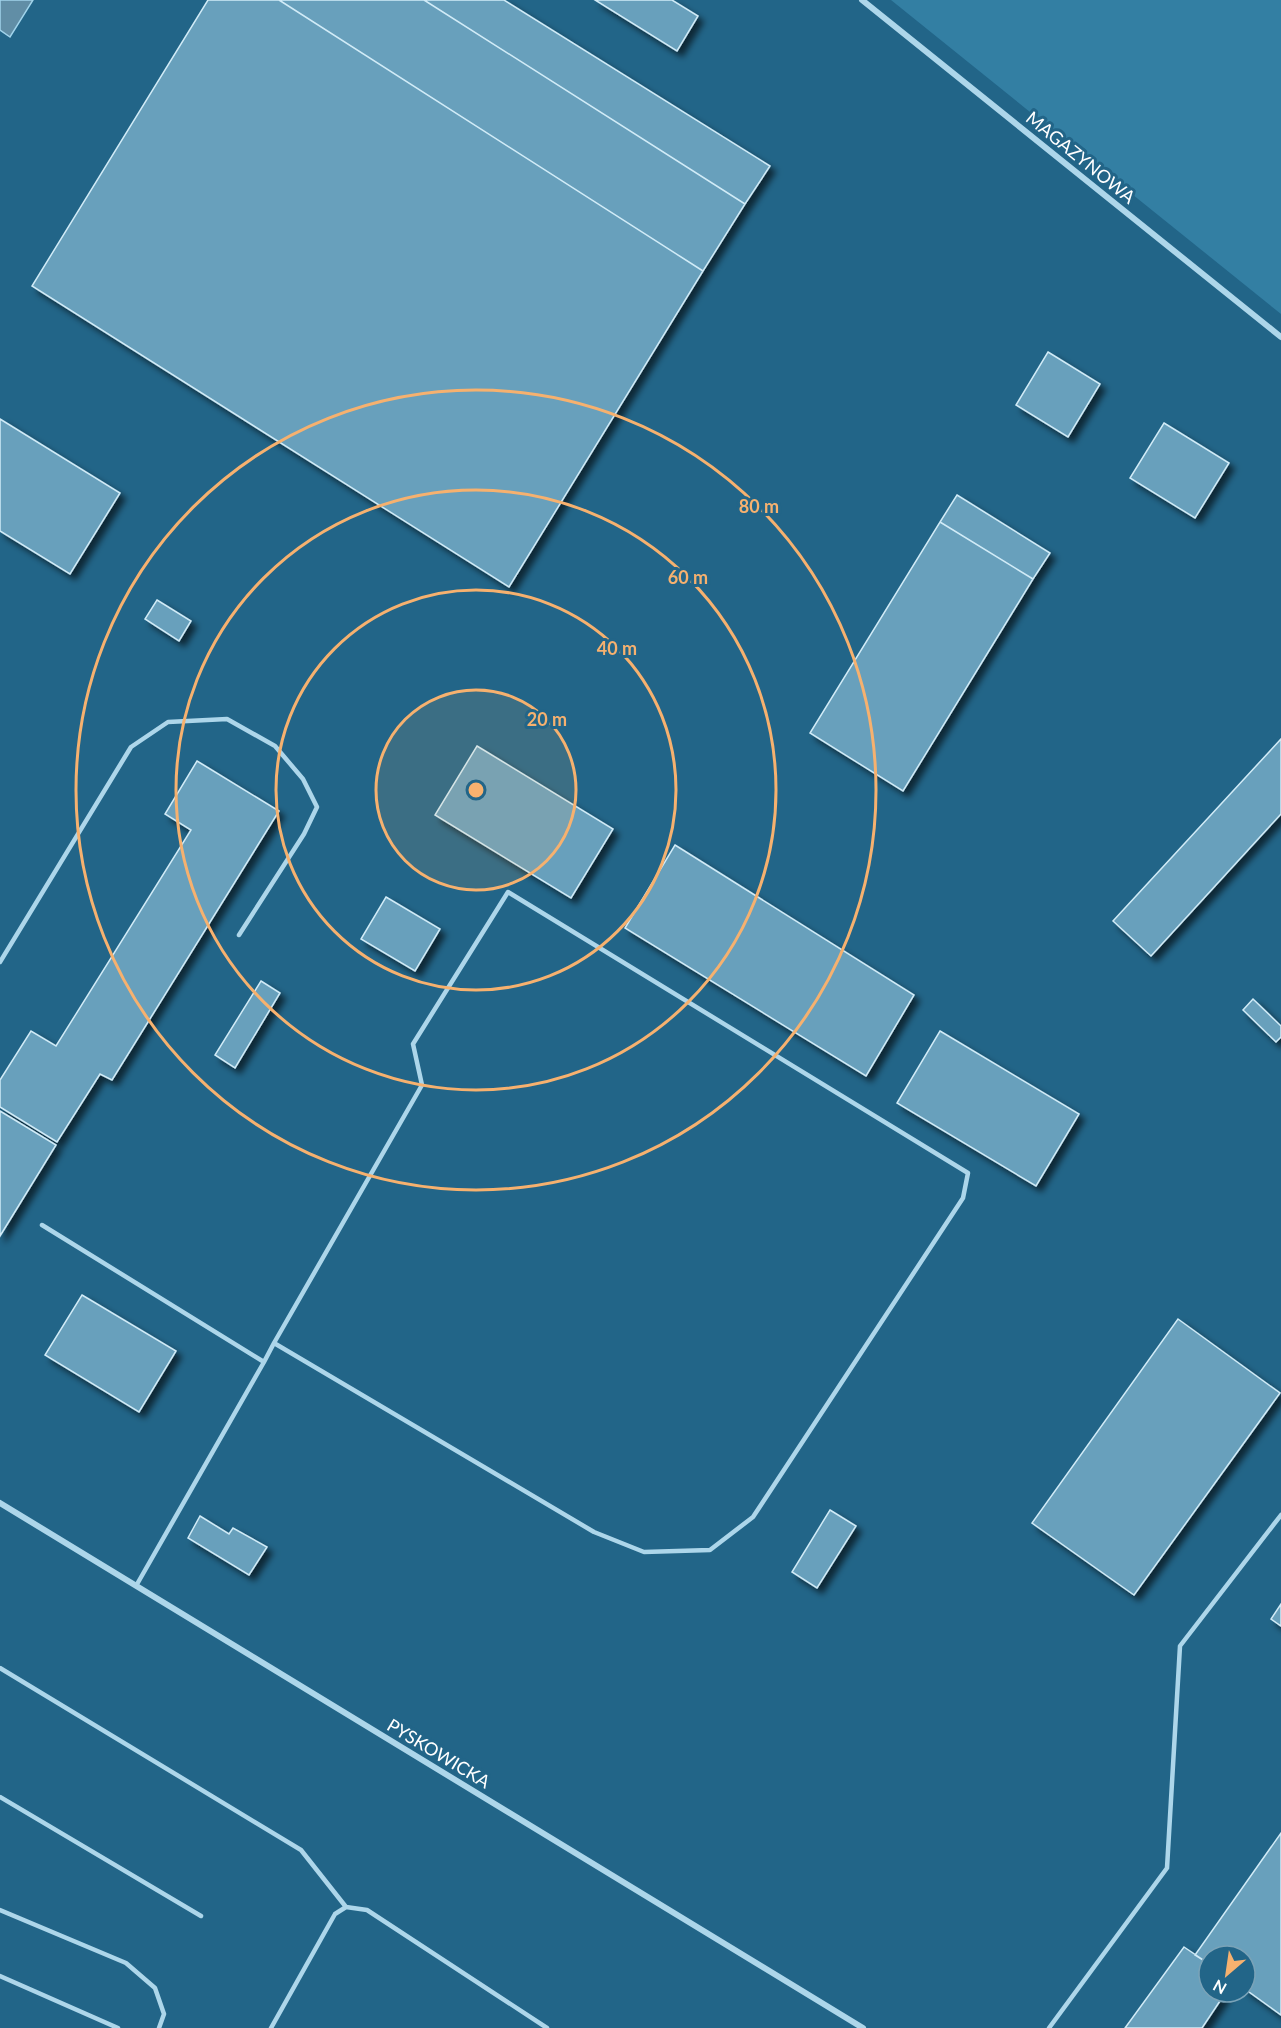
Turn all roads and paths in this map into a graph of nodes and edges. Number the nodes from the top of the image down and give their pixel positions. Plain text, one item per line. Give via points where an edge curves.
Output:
1 (862, 0) edge
2 (1281, 337) edge
3 (239, 935) dead end
4 (0, 962) edge
5 (42, 1225) dead end
6 (274, 1343) junction
7 (264, 1362) junction
8 (0, 1503) edge
9 (1281, 1515) edge
10 (136, 1586) junction
11 (0, 1668) edge
12 (0, 1797) edge
13 (346, 1907) junction
14 (0, 1910) edge
15 (201, 1916) dead end
16 (0, 1976) edge
17 (118, 2028) edge
18 (159, 2028) edge
19 (271, 2028) edge
20 (547, 2028) edge
21 (863, 2028) edge
22 (1049, 2028) edge

1 - 2 street, MAGAZYNOWA
3 - 4 lane via 317,807 303,779 274,746 227,719 168,722 131,747
5 - 7 lane
6 - 6 lane via 594,1532 644,1552 710,1550 753,1517 963,1198 968,1173 508,892 413,1044 422,1085
6 - 7 lane
7 - 10 lane
8 - 10 street, PYSKOWICKA
9 - 22 lane via 1180,1646 1167,1868
10 - 21 street, PYSKOWICKA
11 - 13 lane via 301,1850
12 - 15 lane
13 - 19 lane via 335,1914
13 - 20 lane via 367,1910
14 - 18 lane via 126,1963 155,1988 164,2014
16 - 17 lane

